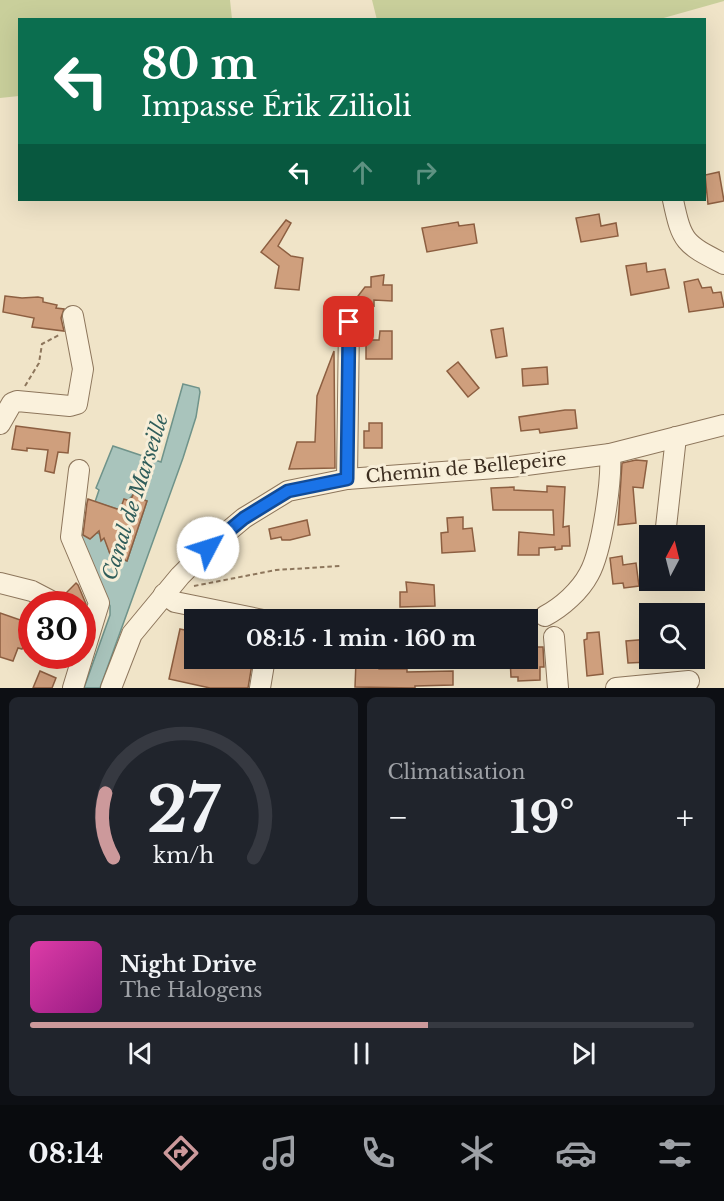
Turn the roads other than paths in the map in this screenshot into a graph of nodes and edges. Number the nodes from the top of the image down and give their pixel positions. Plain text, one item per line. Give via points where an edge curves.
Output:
1 (674, 201) edge
2 (724, 264) edge
3 (74, 322) road end
4 (349, 322) dead end
5 (0, 424) edge
6 (724, 425) edge
7 (676, 437) junction
8 (610, 454) junction
9 (79, 470) dead end
10 (347, 479) junction
11 (666, 525) edge
12 (0, 583) edge
13 (168, 590) junction
14 (32, 591) edge
15 (94, 591) edge
16 (96, 596) edge
17 (209, 609) edge
18 (96, 610) edge
19 (147, 616) junction
20 (546, 616) dead end
21 (554, 637) dead end
22 (78, 669) edge
23 (263, 669) edge
24 (689, 681) dead end
25 (73, 688) edge
26 (111, 688) edge
27 (122, 688) edge
28 (260, 688) edge
29 (558, 688) edge
30 (616, 688) edge

1 - 2 street via 684,238 695,249
3 - 5 street via 83,369 77,404 17,401
4 - 10 street
6 - 7 street, Chemin de Bellepeire
7 - 8 street, Chemin de Bellepeire
7 - 11 street
8 - 10 street, Chemin de Bellepeire via 511,467
8 - 20 street via 610,480 596,559 583,584
9 - 15 street via 71,537
10 - 13 street, Chemin de Bellepeire via 302,487 275,498 208,548
12 - 14 street
13 - 17 street via 175,602
13 - 19 street, Chemin de Bellepeire
16 - 18 street
19 - 26 street, Chemin de Bellepeire via 132,634
19 - 27 street, Chemin de Bellepeire
21 - 29 street
22 - 25 street
23 - 28 street
24 - 30 street

